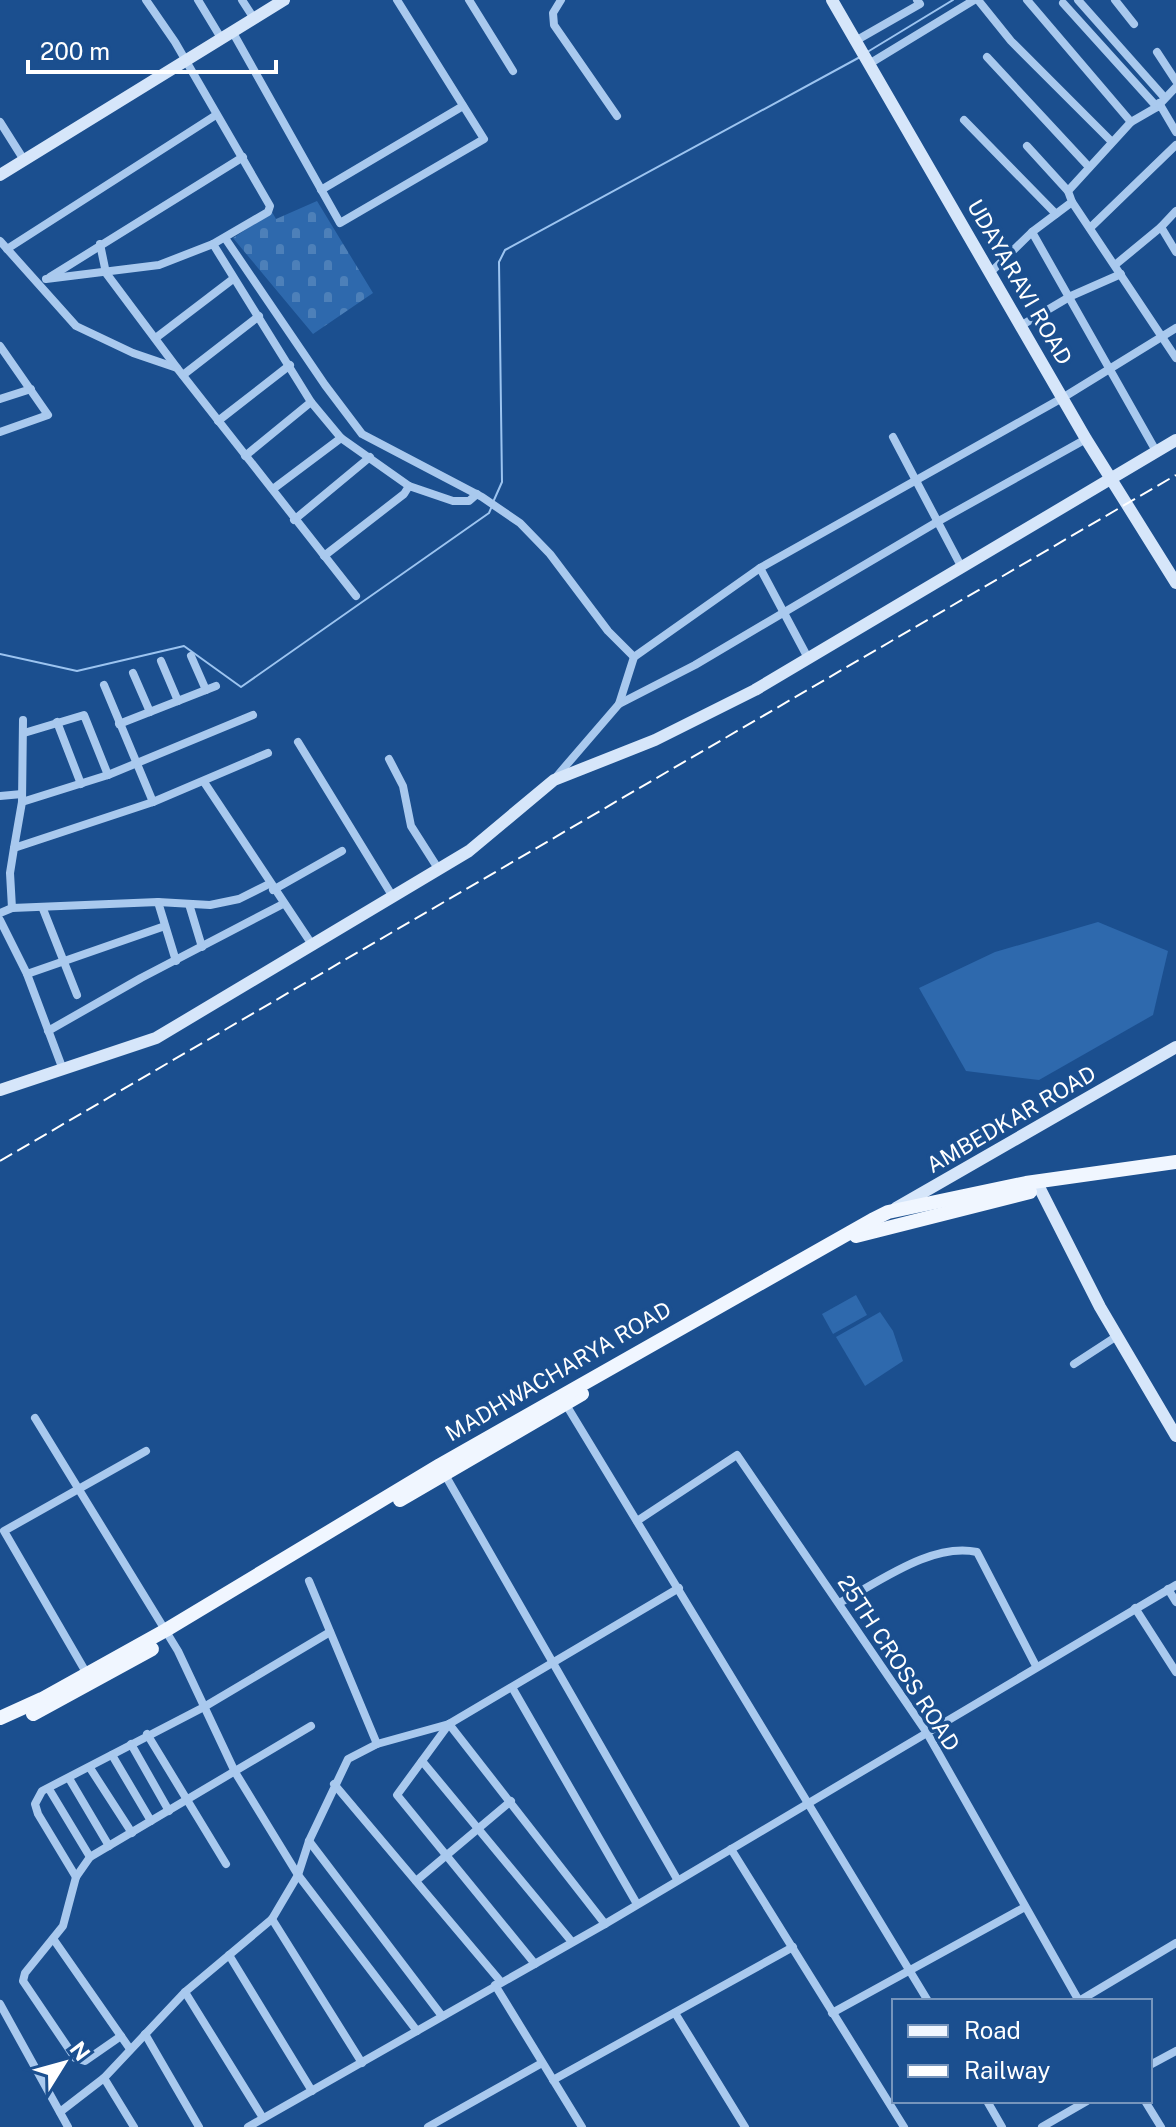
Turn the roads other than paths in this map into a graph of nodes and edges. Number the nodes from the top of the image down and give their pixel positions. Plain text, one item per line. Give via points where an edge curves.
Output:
1 (146, 0) edge
2 (198, 0) edge
3 (242, 0) edge
4 (284, 0) edge
5 (397, 0) edge
6 (469, 0) edge
7 (561, 0) edge
8 (823, 0) edge
9 (832, 0) edge
10 (976, 0) edge
11 (1027, 0) edge
12 (1078, 0) edge
13 (1115, 0) edge
14 (921, 1) edge
15 (1063, 3) dead end
16 (253, 17) junction
17 (1134, 24) dead end
18 (226, 34) junction
19 (856, 42) junction
20 (1157, 52) dead end
21 (987, 57) dead end
22 (185, 60) junction
23 (866, 61) junction
24 (513, 71) dead end
25 (1176, 84) edge
26 (1160, 102) junction
27 (463, 106) junction
28 (216, 115) junction
29 (617, 116) dead end
30 (964, 120) dead end
31 (0, 122) edge
32 (1131, 122) junction
33 (1176, 132) edge
34 (1111, 141) junction
35 (1176, 145) edge
36 (1027, 146) dead end
37 (243, 157) junction
38 (24, 160) junction
39 (1089, 167) junction
40 (0, 175) edge
41 (321, 190) junction
42 (1068, 191) junction
43 (1072, 202) junction
44 (1176, 211) edge
45 (1056, 214) junction
46 (1161, 227) junction
47 (1090, 228) junction
48 (1032, 232) junction
49 (225, 238) junction
50 (0, 241) edge
51 (100, 244) junction
52 (213, 244) junction
53 (7, 249) junction
54 (1176, 252) edge
55 (1115, 265) junction
56 (991, 272) junction
57 (106, 273) junction
58 (1121, 274) junction
59 (233, 279) junction
60 (43, 281) junction
61 (1071, 296) junction
62 (259, 316) junction
63 (1022, 325) junction
64 (1176, 328) edge
65 (1163, 334) junction
66 (157, 337) junction
67 (0, 346) edge
68 (1176, 358) edge
69 (12, 362) junction
70 (290, 365) junction
71 (0, 366) edge
72 (1109, 369) junction
73 (180, 371) junction
74 (31, 389) junction
75 (1064, 397) junction
76 (0, 399) edge
77 (311, 402) junction
78 (218, 421) junction
79 (0, 432) edge
80 (893, 437) dead end
81 (341, 438) junction
82 (1086, 439) junction
83 (1176, 440) edge
84 (1156, 451) junction
85 (245, 456) junction
86 (370, 457) junction
87 (1111, 479) junction
88 (916, 482) junction
89 (409, 486) junction
90 (273, 489) junction
91 (480, 496) junction
92 (294, 520) junction
93 (937, 522) junction
94 (324, 556) junction
95 (961, 566) junction
96 (760, 568) junction
97 (1176, 583) edge
98 (356, 596) dead end
99 (782, 612) junction
100 (191, 656) dead end
101 (634, 657) junction
102 (808, 658) junction
103 (161, 661) dead end
104 (133, 673) dead end
105 (104, 685) dead end
106 (216, 686) dead end
107 (206, 690) junction
108 (178, 701) junction
109 (619, 704) junction
110 (150, 712) junction
111 (253, 715) dead end
112 (23, 720) dead end
113 (57, 722) junction
114 (119, 724) junction
115 (24, 733) junction
116 (298, 742) dead end
117 (268, 753) dead end
118 (389, 759) dead end
119 (136, 764) junction
120 (108, 775) junction
121 (554, 780) junction
122 (204, 782) junction
123 (81, 784) junction
124 (0, 796) edge
125 (22, 798) junction
126 (153, 802) junction
127 (14, 848) junction
128 (342, 851) dead end
129 (439, 870) junction
130 (271, 887) junction
131 (393, 897) junction
132 (158, 902) junction
133 (189, 904) junction
134 (283, 904) junction
135 (12, 908) junction
136 (43, 909) junction
137 (0, 913) edge
138 (0, 920) edge
139 (165, 926) junction
140 (313, 946) junction
141 (202, 947) junction
142 (64, 961) junction
143 (176, 961) junction
144 (27, 974) junction
145 (77, 995) dead end
146 (48, 1031) junction
147 (1176, 1047) edge
148 (62, 1067) junction
149 (0, 1090) edge
150 (1176, 1162) edge
151 (1176, 1172) edge
152 (1038, 1185) junction
153 (888, 1212) junction
154 (870, 1231) junction
155 (1117, 1336) junction
156 (1074, 1364) dead end
157 (563, 1399) junction
158 (35, 1418) dead end
159 (1176, 1436) edge
160 (146, 1451) dead end
161 (442, 1469) junction
162 (79, 1490) junction
163 (637, 1521) junction
164 (309, 1581) dead end
165 (1172, 1587) edge
166 (679, 1588) junction
167 (1176, 1602) edge
168 (839, 1603) junction
169 (1135, 1608) junction
170 (330, 1632) junction
171 (168, 1634) junction
172 (553, 1665) junction
173 (1036, 1666) junction
174 (1176, 1672) edge
175 (87, 1674) junction
176 (513, 1689) junction
177 (204, 1707) junction
178 (0, 1718) edge
179 (449, 1724) junction
180 (311, 1726) dead end
181 (0, 1728) edge
182 (927, 1733) junction
183 (147, 1734) junction
184 (131, 1744) junction
185 (377, 1744) junction
186 (112, 1755) junction
187 (422, 1761) junction
188 (90, 1768) junction
189 (235, 1772) junction
190 (70, 1780) junction
191 (334, 1784) junction
192 (49, 1789) junction
193 (189, 1799) junction
194 (511, 1801) junction
195 (807, 1803) junction
196 (169, 1811) junction
197 (151, 1821) junction
198 (479, 1828) junction
199 (132, 1833) junction
200 (309, 1841) junction
201 (109, 1846) junction
202 (731, 1849) junction
203 (447, 1855) junction
204 (90, 1857) junction
205 (226, 1864) dead end
206 (298, 1875) junction
207 (76, 1877) junction
208 (677, 1879) junction
209 (416, 1881) junction
210 (637, 1904) junction
211 (1025, 1907) junction
212 (272, 1919) junction
213 (605, 1924) junction
214 (54, 1940) junction
215 (572, 1942) junction
216 (1176, 1943) edge
217 (793, 1947) junction
218 (229, 1955) junction
219 (535, 1964) junction
220 (909, 1969) junction
221 (498, 1984) junction
222 (185, 1992) junction
223 (927, 1999) edge
224 (1078, 1999) edge
225 (1082, 1999) edge
226 (0, 2004) edge
227 (675, 2013) junction
228 (832, 2013) junction
229 (442, 2016) junction
230 (417, 2031) junction
231 (145, 2034) junction
232 (121, 2036) junction
233 (130, 2049) junction
234 (1176, 2051) edge
235 (362, 2063) junction
236 (542, 2063) junction
237 (1152, 2064) edge
238 (104, 2078) junction
239 (553, 2080) junction
240 (312, 2091) junction
241 (988, 2103) edge
242 (1084, 2103) edge
243 (1146, 2103) edge
244 (60, 2112) junction
245 (263, 2118) junction
246 (68, 2127) edge
247 (134, 2127) edge
248 (199, 2127) edge
249 (248, 2127) edge
250 (428, 2127) edge
251 (582, 2127) edge
252 (745, 2127) edge
253 (904, 2127) edge
254 (1002, 2127) edge
255 (1042, 2127) edge
256 (1161, 2127) edge

1 - 22 street
2 - 18 street
3 - 16 street
4 - 16 street
5 - 27 street
6 - 24 street
7 - 29 street via 553,13 554,25
8 - 19 street
9 - 19 street, UDAYARAVI ROAD
10 - 23 street
10 - 34 street
11 - 32 street
12 - 26 street
13 - 17 street
14 - 19 street
15 - 26 street
16 - 18 street
18 - 22 street
18 - 41 street
19 - 23 street, UDAYARAVI ROAD
20 - 25 street
21 - 39 street
22 - 28 street
22 - 38 street
23 - 56 street, UDAYARAVI ROAD
25 - 26 street
26 - 32 street
26 - 33 street
27 - 41 street
27 - 41 street via 484,139 340,223
28 - 37 street
28 - 53 street
30 - 45 street
31 - 38 street
32 - 34 street
34 - 39 street
35 - 47 street
36 - 42 street
37 - 49 street via 269,210
37 - 51 street
38 - 40 street
39 - 42 street
42 - 43 street
43 - 45 street
43 - 47 street
44 - 46 street
45 - 48 street
46 - 54 street
46 - 55 street
47 - 55 street
48 - 56 street
48 - 61 street
49 - 52 street
49 - 91 street via 362,434
50 - 53 street
51 - 57 street
51 - 60 street
52 - 57 street via 159,265
52 - 59 street
53 - 60 street
55 - 58 street
56 - 63 street, UDAYARAVI ROAD
57 - 60 street
57 - 66 street
58 - 61 street
58 - 65 street
59 - 62 street
59 - 66 street
60 - 73 street via 76,326
61 - 63 street
61 - 72 street
62 - 70 street
62 - 73 street
63 - 75 street, UDAYARAVI ROAD
64 - 65 street
65 - 68 street
65 - 72 street
66 - 73 street
67 - 69 street
69 - 71 street
69 - 74 street
70 - 77 street
70 - 78 street
72 - 75 street
72 - 84 street
73 - 78 street
74 - 76 street
74 - 79 street via 48,415
75 - 82 street, UDAYARAVI ROAD
75 - 88 street
77 - 81 street
77 - 85 street
78 - 85 street
80 - 88 street
81 - 86 street
81 - 90 street
82 - 87 street, UDAYARAVI ROAD
82 - 93 street
83 - 84 street
84 - 87 street
85 - 90 street
86 - 89 street
86 - 92 street
87 - 95 street
87 - 97 street, UDAYARAVI ROAD
88 - 93 street
88 - 96 street
89 - 91 street via 453,501
89 - 94 street
90 - 92 street
91 - 101 street via 520,523 550,554
92 - 94 street
93 - 95 street
93 - 99 street
94 - 98 street
95 - 102 street
96 - 99 street
96 - 101 street
99 - 102 street
99 - 109 street
100 - 107 street
101 - 109 street
102 - 121 street via 655,740
103 - 108 street
104 - 110 street
105 - 114 street
106 - 107 street
107 - 108 street
108 - 110 street
109 - 121 street
110 - 114 street
111 - 119 street
112 - 115 street
113 - 115 street
113 - 120 street via 84,715
113 - 123 street
114 - 119 street
115 - 125 street
116 - 131 street
117 - 122 street
118 - 129 street via 403,786 411,826
119 - 120 street
119 - 126 street
120 - 123 street
121 - 129 street
122 - 126 street
122 - 130 street
123 - 125 street
124 - 125 street
125 - 127 street
126 - 127 street
127 - 135 street
128 - 130 street
129 - 131 street
130 - 133 street via 224,904
130 - 134 street
131 - 140 street
132 - 133 street
132 - 136 street
132 - 139 street
133 - 141 street
134 - 140 street
134 - 141 street
135 - 136 street
135 - 137 street
136 - 142 street
138 - 144 street
139 - 142 street
139 - 143 street
140 - 148 street via 156,1038
141 - 143 street
142 - 144 street
142 - 145 street
143 - 146 street
144 - 146 street
146 - 148 street
147 - 153 street, AMBEDKAR ROAD
148 - 149 street
150 - 152 main road, MADHWACHARYA ROAD
151 - 152 main road
152 - 153 main road, MADHWACHARYA ROAD
152 - 154 main road, MADHWACHARYA ROAD
152 - 155 street
153 - 154 street, AMBEDKAR ROAD
153 - 157 main road, MADHWACHARYA ROAD
154 - 157 main road, MADHWACHARYA ROAD
155 - 156 street
155 - 159 street
157 - 161 main road, MADHWACHARYA ROAD
157 - 163 street
158 - 162 street
160 - 162 street
161 - 171 main road, MADHWACHARYA ROAD
161 - 172 street
162 - 171 street
162 - 175 street via 4,1531
163 - 166 street
163 - 168 street, 25TH CROSS ROAD via 737,1455
164 - 170 street
165 - 167 street
165 - 169 street
166 - 172 street
166 - 195 street
168 - 173 street via 922,1560 964,1549 977,1552
168 - 182 street, 25TH CROSS ROAD
169 - 173 street
169 - 174 street
170 - 177 street
170 - 185 street
171 - 175 main road, MADHWACHARYA ROAD
171 - 177 street
171 - 181 main road, MADHWACHARYA ROAD via 52,1705
172 - 176 street
172 - 208 street
173 - 182 street
175 - 178 main road, MADHWACHARYA ROAD
176 - 179 street
176 - 210 street
177 - 183 street
177 - 189 street
179 - 185 street
179 - 187 street
179 - 194 street
180 - 189 street
182 - 195 street
182 - 211 street, 25TH CROSS ROAD
183 - 184 street
183 - 193 street
184 - 186 street
184 - 196 street
185 - 191 street via 348,1759
186 - 188 street
186 - 197 street
187 - 198 street
187 - 203 street via 397,1795
188 - 190 street
188 - 199 street
189 - 193 street
189 - 206 street
190 - 192 street
190 - 201 street
191 - 200 street
191 - 209 street
192 - 204 street
192 - 207 street via 36,1797 38,1814
193 - 196 street
193 - 205 street
194 - 198 street
194 - 213 street
195 - 202 street
195 - 220 street
196 - 197 street
197 - 199 street
198 - 203 street
198 - 215 street
199 - 201 street
200 - 206 street
200 - 229 street
201 - 204 street
202 - 208 street
202 - 217 street
203 - 209 street
203 - 219 street
204 - 207 street
206 - 212 street
206 - 230 street
207 - 214 street via 69,1911
208 - 210 street
209 - 221 street
210 - 213 street
211 - 220 street
211 - 224 street, 25TH CROSS ROAD
212 - 218 street
212 - 235 street
213 - 215 street
214 - 232 street
214 - 232 street via 23,1981 75,2058 85,2061
215 - 219 street
216 - 225 street
217 - 227 street
217 - 228 street
218 - 222 street
218 - 240 street
219 - 221 street
220 - 223 street
220 - 228 street
221 - 229 street
221 - 236 street
222 - 231 street
222 - 245 street
226 - 244 street
227 - 239 street
227 - 252 street
228 - 253 street
229 - 230 street
230 - 235 street
231 - 233 street
231 - 248 street
232 - 233 street
233 - 238 street
234 - 237 street
235 - 240 street
236 - 239 street
236 - 250 street
238 - 244 street
238 - 247 street
239 - 251 street
240 - 245 street
241 - 254 street
242 - 255 street
243 - 256 street
244 - 246 street
245 - 249 street

